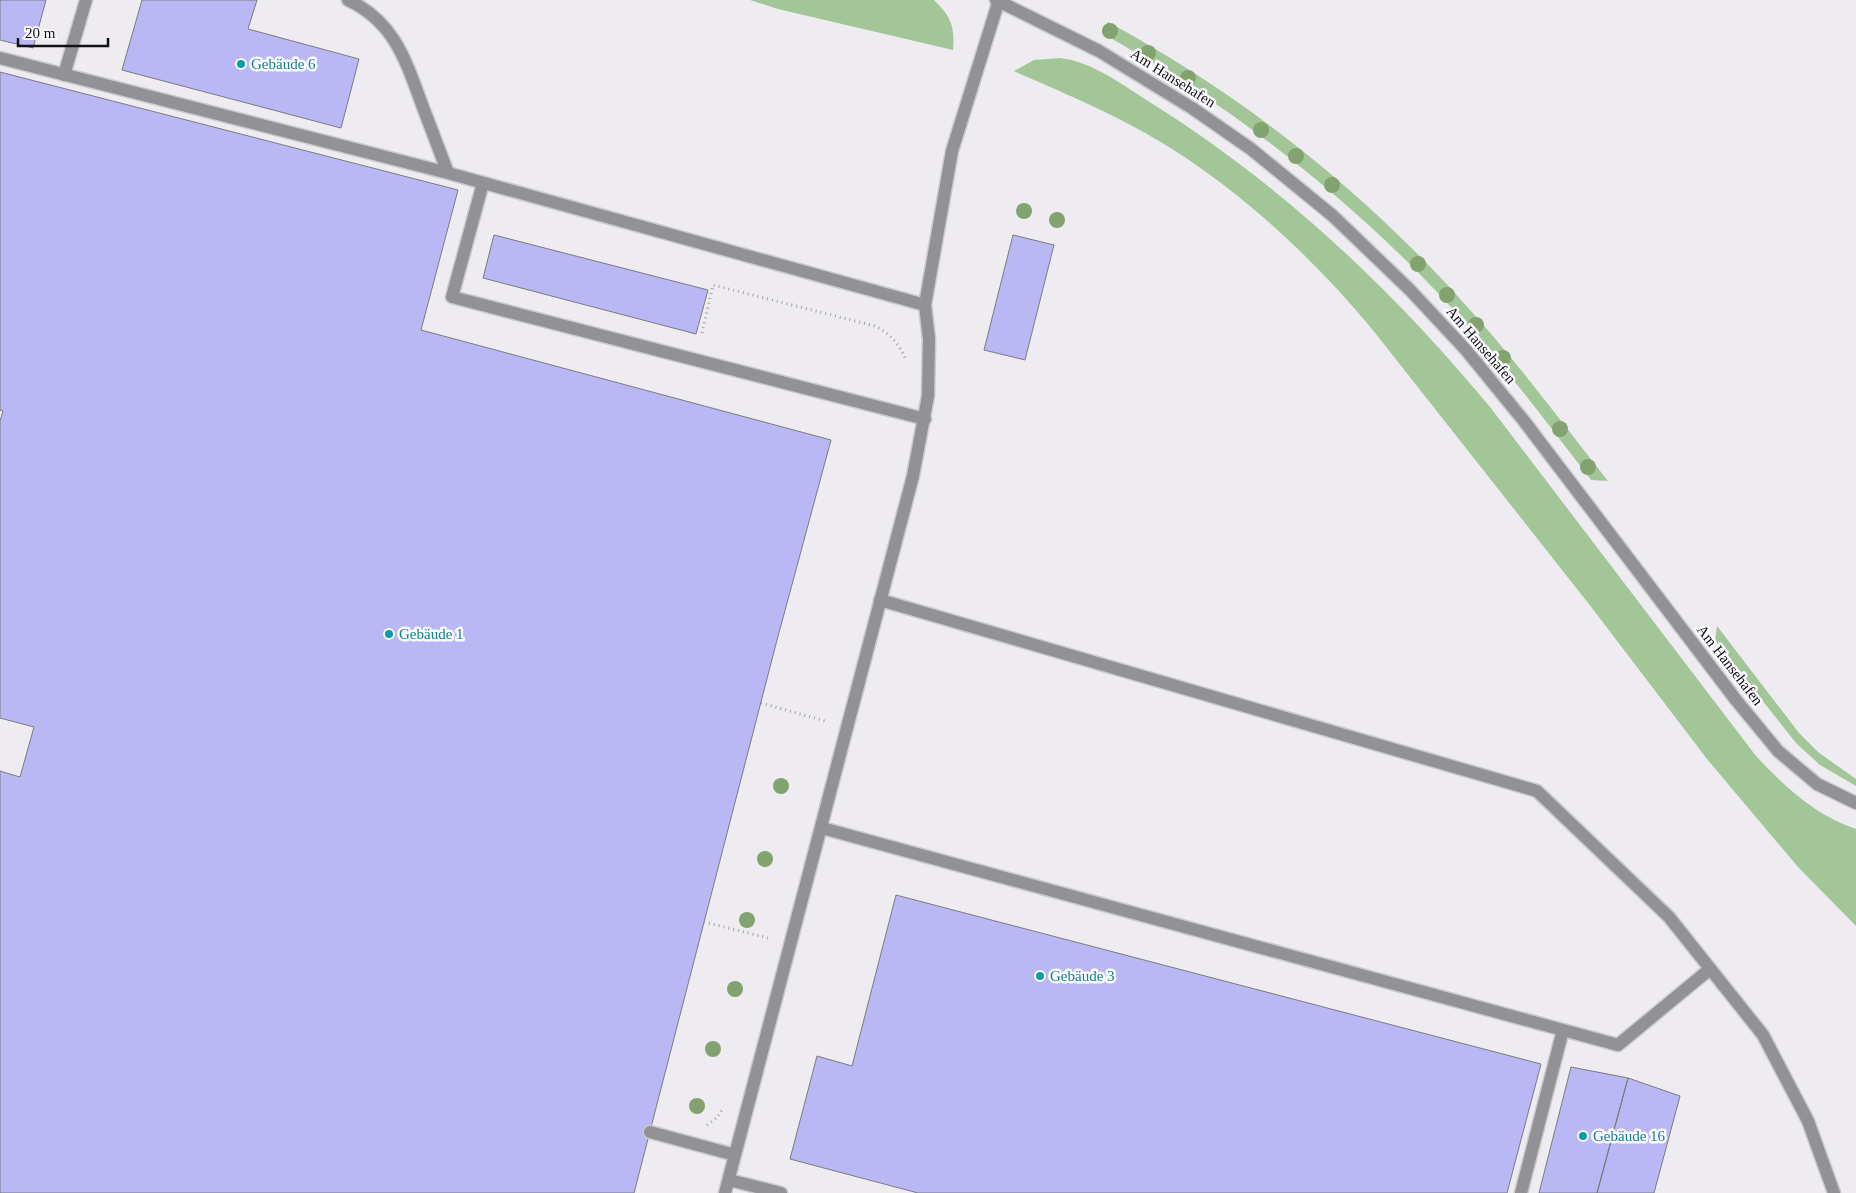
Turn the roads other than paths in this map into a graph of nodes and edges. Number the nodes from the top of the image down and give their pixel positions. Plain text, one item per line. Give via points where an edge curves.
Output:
1 (86, 0) edge
2 (348, 0) edge
3 (998, 0) edge
4 (0, 58) edge
5 (64, 75) junction
6 (448, 173) junction
7 (483, 183) junction
8 (926, 305) junction
9 (924, 419) junction
10 (880, 600) junction
11 (1856, 803) edge
12 (822, 828) junction
13 (1710, 969) junction
14 (1563, 1030) junction
15 (650, 1132) dead end
16 (735, 1155) junction
17 (729, 1180) junction
18 (725, 1193) edge
19 (781, 1193) edge
20 (1521, 1193) edge
21 (1834, 1193) edge

1 - 5 street
2 - 6 street via 374,16 406,59
3 - 8 street via 952,151
3 - 11 street, Am Hansehafen via 1099,52 1192,108 1251,148 1353,234 1466,350 1778,751 1818,784
4 - 5 street
5 - 6 street
6 - 7 street
7 - 8 street
7 - 9 street via 452,298
8 - 9 street via 930,372
9 - 10 street via 914,476
10 - 12 street
10 - 13 street via 1537,791 1669,917
12 - 14 street
12 - 16 street
13 - 14 street via 1618,1045
13 - 21 street via 1763,1035 1808,1121
14 - 20 street
15 - 16 street
16 - 17 street
17 - 18 street
17 - 19 street

